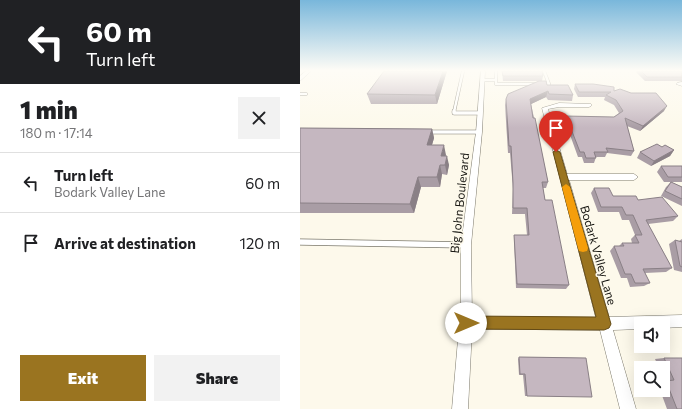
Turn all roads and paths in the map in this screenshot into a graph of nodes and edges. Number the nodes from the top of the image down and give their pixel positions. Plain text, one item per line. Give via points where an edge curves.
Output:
1 (459, 90) edge
2 (482, 90) edge
3 (300, 94) edge
4 (306, 94) dead end
5 (589, 105) dead end
6 (480, 114) junction
7 (425, 132) edge
8 (479, 132) junction
9 (563, 177) junction
10 (634, 177) dead end
11 (300, 242) edge
12 (466, 245) junction
13 (682, 321) edge
14 (466, 323) junction
15 (604, 324) junction
16 (460, 409) edge
17 (628, 409) edge

1 - 6 lane via 454,113
2 - 6 street, Big John Boulevard
3 - 4 lane
5 - 9 street, Bodark Valley Lane via 559,105 545,108
6 - 8 street, Big John Boulevard
7 - 8 lane
8 - 12 street, Big John Boulevard
9 - 10 street
9 - 15 street, Bodark Valley Lane
11 - 12 lane
12 - 14 street, Big John Boulevard
13 - 15 street
14 - 15 street
14 - 16 street, Big John Boulevard
15 - 17 street, Bodark Valley Lane

